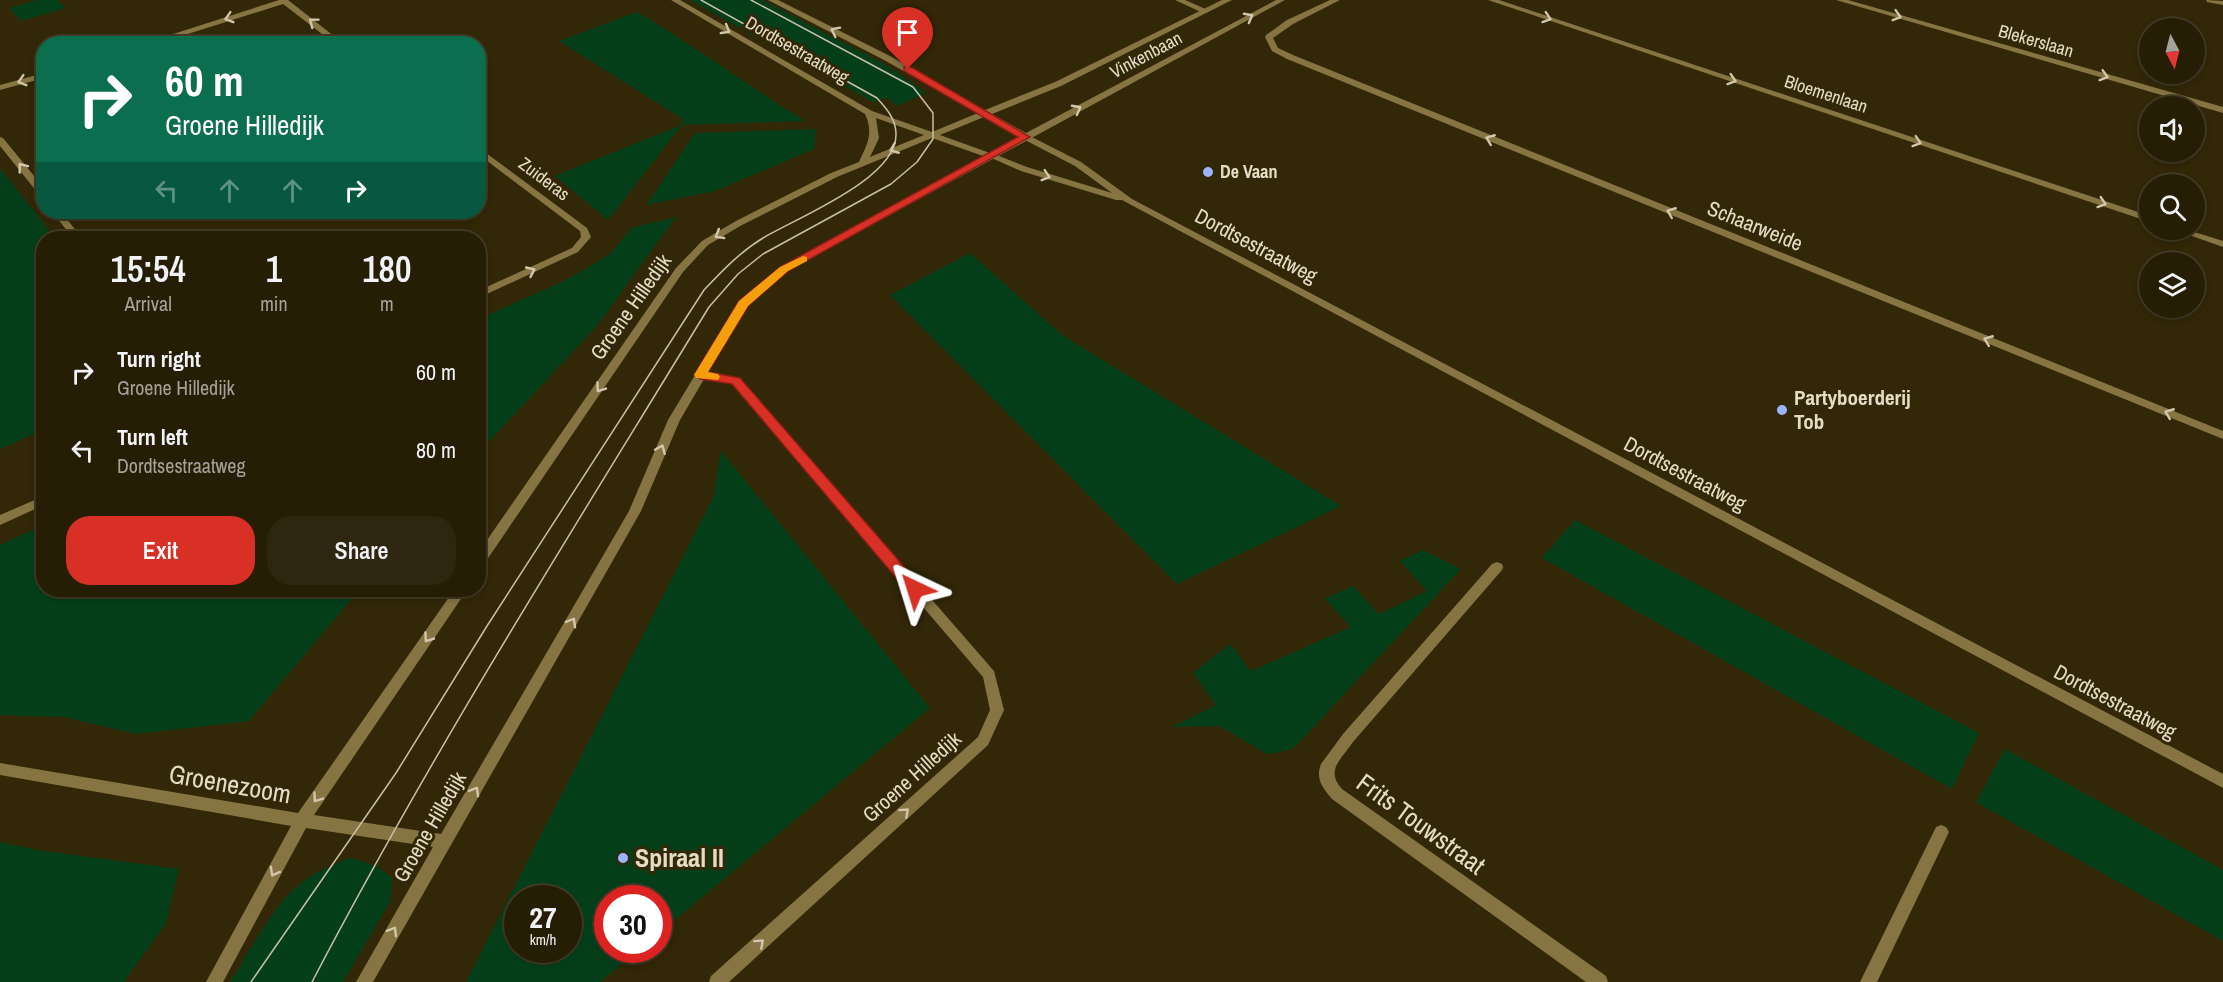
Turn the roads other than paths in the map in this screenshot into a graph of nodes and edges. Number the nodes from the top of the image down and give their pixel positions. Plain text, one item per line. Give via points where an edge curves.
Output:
1 (675, 0) edge
2 (772, 0) edge
3 (1179, 0) edge
4 (1228, 0) edge
5 (1281, 0) edge
6 (1336, 0) edge
7 (1491, 0) edge
8 (1840, 0) edge
9 (2210, 0) edge
10 (284, 1) edge
11 (2223, 3) edge
12 (1206, 11) junction
13 (172, 36) edge
14 (330, 36) edge
15 (36, 77) edge
16 (0, 88) edge
17 (2223, 110) edge
18 (869, 113) junction
19 (988, 114) junction
20 (929, 135) junction
21 (1026, 137) junction
22 (0, 140) edge
23 (486, 155) edge
24 (991, 156) junction
25 (863, 162) junction
26 (36, 185) edge
27 (1129, 201) junction
28 (2139, 215) edge
29 (62, 219) edge
30 (72, 231) edge
31 (2205, 238) edge
32 (2223, 244) edge
33 (486, 292) edge
34 (700, 375) junction
35 (2223, 435) edge
36 (36, 504) edge
37 (0, 520) edge
38 (486, 552) edge
39 (1497, 567) dead end
40 (456, 597) edge
41 (2, 770) edge
42 (2223, 781) edge
43 (302, 820) junction
44 (1941, 832) dead end
45 (446, 842) junction
46 (214, 982) edge
47 (364, 982) edge
48 (717, 982) edge
49 (1600, 982) edge
50 (1868, 982) edge

1 -> 18 street, Dordtsestraatweg
19 -> 2 street, Dordtsestraatweg
3 - 12 street
4 - 12 street, Vinkenbaan
21 -> 5 street, Vinkenbaan
35 -> 6 street, Schaarweide via 1275,49 1269,37
7 -> 28 street, Bloemenlaan
8 -> 17 street, Blekerslaan
9 - 11 street
10 -> 13 street
14 -> 10 street
12 - 19 street, Vinkenbaan
15 -> 16 street
18 - 20 street, Dordtsestraatweg
18 - 25 street via 876,125 875,137
19 - 20 street, Groene Hilledijk
19 - 21 street, Dordtsestraatweg
20 - 24 street, Dordtsestraatweg
20 -> 25 street, Groene Hilledijk
21 - 24 street, Groene Hilledijk
21 - 27 street, Dordtsestraatweg via 1078,164
26 -> 22 street
33 -> 23 street, Zuideras via 575,250 586,237 584,230
24 -> 27 street, Dordtsestraatweg
24 - 34 street, Groene Hilledijk via 784,269 743,304
25 -> 38 street, Groene Hilledijk via 705,243 679,270
27 - 42 street, Dordtsestraatweg
29 - 30 street
31 - 32 street
45 -> 34 street, Groene Hilledijk via 635,511 674,420
48 -> 34 street, Groene Hilledijk via 983,741 997,710 989,675 735,381
36 - 37 street
39 - 49 street, Frits Touwstraat via 1348,738 1326,769 1327,783 1337,795
40 -> 43 street
41 - 43 street, Groenezoom
43 - 45 street, Groenezoom
43 -> 46 street
44 - 50 street
47 -> 45 street, Groene Hilledijk

